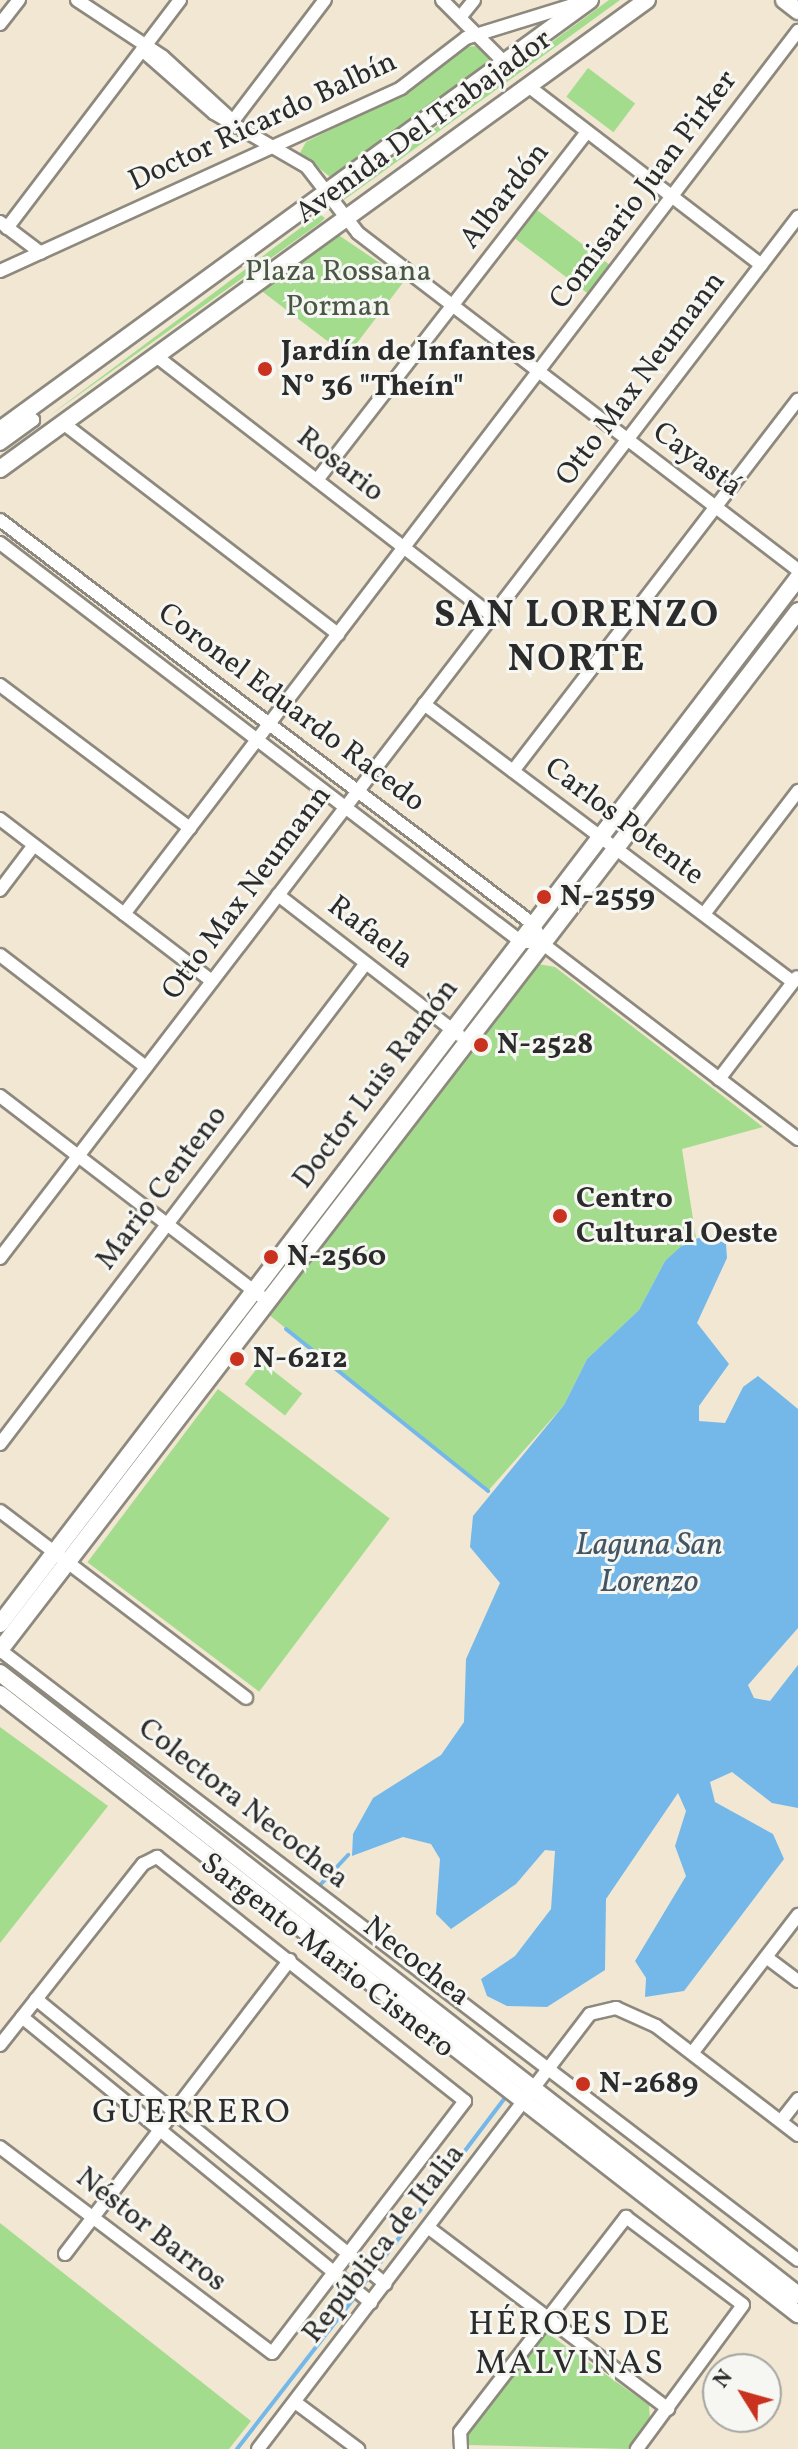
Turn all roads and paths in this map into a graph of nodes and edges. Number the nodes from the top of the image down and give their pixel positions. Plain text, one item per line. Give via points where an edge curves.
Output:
1 (19, 0) edge
2 (77, 0) edge
3 (180, 0) edge
4 (325, 0) edge
5 (442, 0) edge
6 (474, 0) edge
7 (589, 0) edge
8 (629, 0) edge
9 (638, 0) edge
10 (647, 0) edge
11 (784, 0) edge
12 (798, 11) edge
13 (462, 15) junction
14 (0, 24) edge
15 (798, 31) edge
16 (479, 33) junction
17 (142, 50) junction
18 (505, 63) junction
19 (528, 86) junction
20 (233, 121) junction
21 (587, 132) junction
22 (281, 147) junction
23 (330, 192) junction
24 (672, 196) junction
25 (798, 217) edge
26 (345, 219) junction
27 (4, 225) edge
28 (41, 253) junction
29 (761, 265) junction
30 (0, 271) edge
31 (453, 306) junction
32 (156, 356) junction
33 (538, 371) junction
34 (798, 400) edge
35 (63, 423) junction
36 (0, 430) edge
37 (0, 437) edge
38 (627, 440) junction
39 (0, 444) edge
40 (0, 469) edge
41 (317, 480) junction
42 (716, 507) junction
43 (0, 521) edge
44 (0, 543) edge
45 (404, 547) junction
46 (798, 570) edge
47 (798, 578) edge
48 (798, 611) edge
49 (493, 616) junction
50 (338, 634) junction
51 (0, 685) edge
52 (424, 704) junction
53 (269, 724) junction
54 (257, 740) junction
55 (513, 771) junction
56 (358, 791) junction
57 (798, 791) edge
58 (345, 807) junction
59 (0, 819) edge
60 (190, 828) junction
61 (600, 836) junction
62 (34, 845) junction
63 (616, 848) junction
64 (0, 890) edge
65 (278, 895) junction
66 (124, 914) junction
67 (704, 914) junction
68 (533, 924) junction
69 (520, 941) junction
70 (543, 944) junction
71 (0, 955) edge
72 (366, 963) junction
73 (796, 979) edge
74 (212, 981) junction
75 (452, 1030) junction
76 (468, 1041) junction
77 (146, 1067) junction
78 (719, 1079) junction
79 (0, 1096) edge
80 (798, 1139) edge
81 (78, 1156) junction
82 (167, 1224) junction
83 (5, 1241) edge
84 (0, 1258) edge
85 (253, 1291) junction
86 (268, 1302) junction
87 (0, 1444) edge
88 (0, 1511) edge
89 (61, 1558) junction
90 (0, 1624) edge
91 (0, 1650) edge
92 (0, 1673) edge
93 (0, 1694) edge
94 (246, 1698) dead end
95 (798, 1915) edge
96 (766, 1957) junction
97 (290, 1960) junction
98 (798, 1981) edge
99 (36, 1999) junction
100 (22, 2017) junction
101 (0, 2045) edge
102 (693, 2052) junction
103 (548, 2070) junction
104 (530, 2098) junction
105 (798, 2099) edge
106 (465, 2101) joint
107 (174, 2112) junction
108 (781, 2121) junction
109 (160, 2130) junction
110 (798, 2135) edge
111 (0, 2147) edge
112 (93, 2218) junction
113 (429, 2228) junction
114 (65, 2254) dead end
115 (351, 2257) junction
116 (798, 2260) edge
117 (337, 2275) junction
118 (386, 2284) junction
119 (798, 2295) edge
120 (371, 2303) junction
121 (798, 2314) edge
122 (546, 2317) junction
123 (272, 2353) joint
124 (295, 2402) junction
125 (668, 2409) junction
126 (459, 2446) edge
127 (258, 2449) edge
128 (358, 2449) edge
129 (637, 2449) edge

1 - 14 street
2 - 17 street, Cayastá
3 - 17 street
4 - 20 street
5 - 13 street
6 - 13 street
7 - 16 street, Doctor Ricardo Balbín
7 - 18 main road, Avenida Del Trabajador
8 - 9 street
10 - 19 main road, Avenida Del Trabajador
11 - 12 main road
13 - 16 street
15 - 24 street, Comisario Juan Pirker
16 - 18 street
16 - 22 street, Doctor Ricardo Balbín via 409,84
17 - 20 street, Cayastá via 198,85
17 - 27 street
18 - 23 main road, Avenida Del Trabajador
19 - 21 street
19 - 26 main road, Avenida Del Trabajador
20 - 22 street, Cayastá
21 - 24 street
21 - 31 street, Albardón
22 - 23 street, Cayastá
22 - 28 street, Doctor Ricardo Balbín
23 - 26 street, Cayastá
23 - 36 main road, Avenida Del Trabajador
24 - 29 street
24 - 33 street, Comisario Juan Pirker
25 - 29 street, Otto Max Neumann
26 - 31 street, Cayastá
26 - 32 main road, Avenida Del Trabajador
27 - 28 street
28 - 30 street, Doctor Ricardo Balbín
29 - 38 street, Otto Max Neumann
31 - 33 street, Cayastá
31 - 41 street, Albardón
32 - 35 main road, Avenida Del Trabajador
32 - 41 street, Rosario
33 - 38 street, Cayastá
33 - 45 street, Comisario Juan Pirker
34 - 42 street
35 - 40 main road, Avenida Del Trabajador
35 - 50 street
37 - 39 street via 30,416 33,420
38 - 42 street, Cayastá
38 - 49 street, Otto Max Neumann
41 - 45 street, Rosario
42 - 46 street, Cayastá
42 - 55 street
43 - 53 street, Coronel Eduardo Racedo
44 - 54 street, Coronel Eduardo Racedo
45 - 49 street, Rosario
45 - 50 street, Comisario Juan Pirker
47 - 61 main road, Doctor Luis Ramón
48 - 63 main road, Doctor Luis Ramón
49 - 52 street, Otto Max Neumann
50 - 53 street, Comisario Juan Pirker
51 - 60 street
52 - 55 street, Carlos Potente
52 - 56 street, Otto Max Neumann
53 - 54 street, Comisario Juan Pirker
53 - 56 street, Coronel Eduardo Racedo
54 - 58 street, Coronel Eduardo Racedo
54 - 60 street, Comisario Juan Pirker
55 - 61 street, Carlos Potente
56 - 58 street, Otto Max Neumann
56 - 68 street, Coronel Eduardo Racedo
57 - 67 street
58 - 65 street, Otto Max Neumann
58 - 69 street, Coronel Eduardo Racedo
59 - 62 street
60 - 66 street, Comisario Juan Pirker
61 - 63 street, Carlos Potente
61 - 68 main road, Doctor Luis Ramón
62 - 64 street
62 - 66 street
63 - 67 street, Carlos Potente
63 - 70 main road, Doctor Luis Ramón
65 - 72 street, Rafaela
65 - 74 street, Otto Max Neumann
66 - 74 street
67 - 73 street, Carlos Potente
68 - 69 main road, Doctor Luis Ramón
68 - 70 street, Coronel Eduardo Racedo
69 - 70 street
69 - 75 main road, Doctor Luis Ramón
70 - 76 main road, Doctor Luis Ramón
70 - 78 street, Coronel Eduardo Racedo
71 - 77 street
72 - 75 street, Rafaela
72 - 82 street, Mario Centeno
73 - 78 street
74 - 77 street, Otto Max Neumann
75 - 76 street, Rafaela
75 - 85 main road, Doctor Luis Ramón
76 - 86 main road, Doctor Luis Ramón
77 - 81 street, Otto Max Neumann
78 - 80 street, Coronel Eduardo Racedo
79 - 81 street
81 - 82 street
81 - 83 street, Otto Max Neumann
82 - 85 street
82 - 87 street, Mario Centeno
83 - 84 street, Otto Max Neumann
85 - 86 street
85 - 89 main road, Doctor Luis Ramón
86 - 89 main road, Doctor Luis Ramón
88 - 89 street
89 - 90 main road, Doctor Luis Ramón
89 - 91 main road, Doctor Luis Ramón
89 - 94 street
91 - 103 street, Colectora Necochea
92 - 104 main road, Necochea
93 - 104 main road, Necochea
95 - 96 street
96 - 98 street
96 - 102 street
97 - 99 street, Sargento Mario Cisnero via 153,1857
97 - 106 street, Sargento Mario Cisnero
97 - 107 street
99 - 100 street
99 - 107 street
100 - 101 street
100 - 109 street
102 - 103 street, República de Italia via 633,2013 607,2008 583,2020
102 - 108 street, República de Italia
103 - 104 street, República de Italia
103 - 116 street, Colectora Necochea
104 - 113 street, República de Italia
104 - 119 main road, Necochea
104 - 121 main road, Necochea
105 - 108 street
106 - 115 street, República de Italia
107 - 109 street
107 - 115 street
108 - 110 street, República de Italia
109 - 112 street
109 - 117 street
111 - 112 street, Néstor Barros
112 - 114 street
112 - 123 street, Néstor Barros
113 - 118 street, República de Italia
113 - 122 street
115 - 117 street, República de Italia
115 - 118 street
117 - 120 street
117 - 123 street, República de Italia
118 - 120 street, República de Italia
120 - 124 street, República de Italia
122 - 125 street
122 - 125 street via 626,2217 743,2305
122 - 126 street
124 - 127 street, República de Italia
124 - 128 street
125 - 129 street

